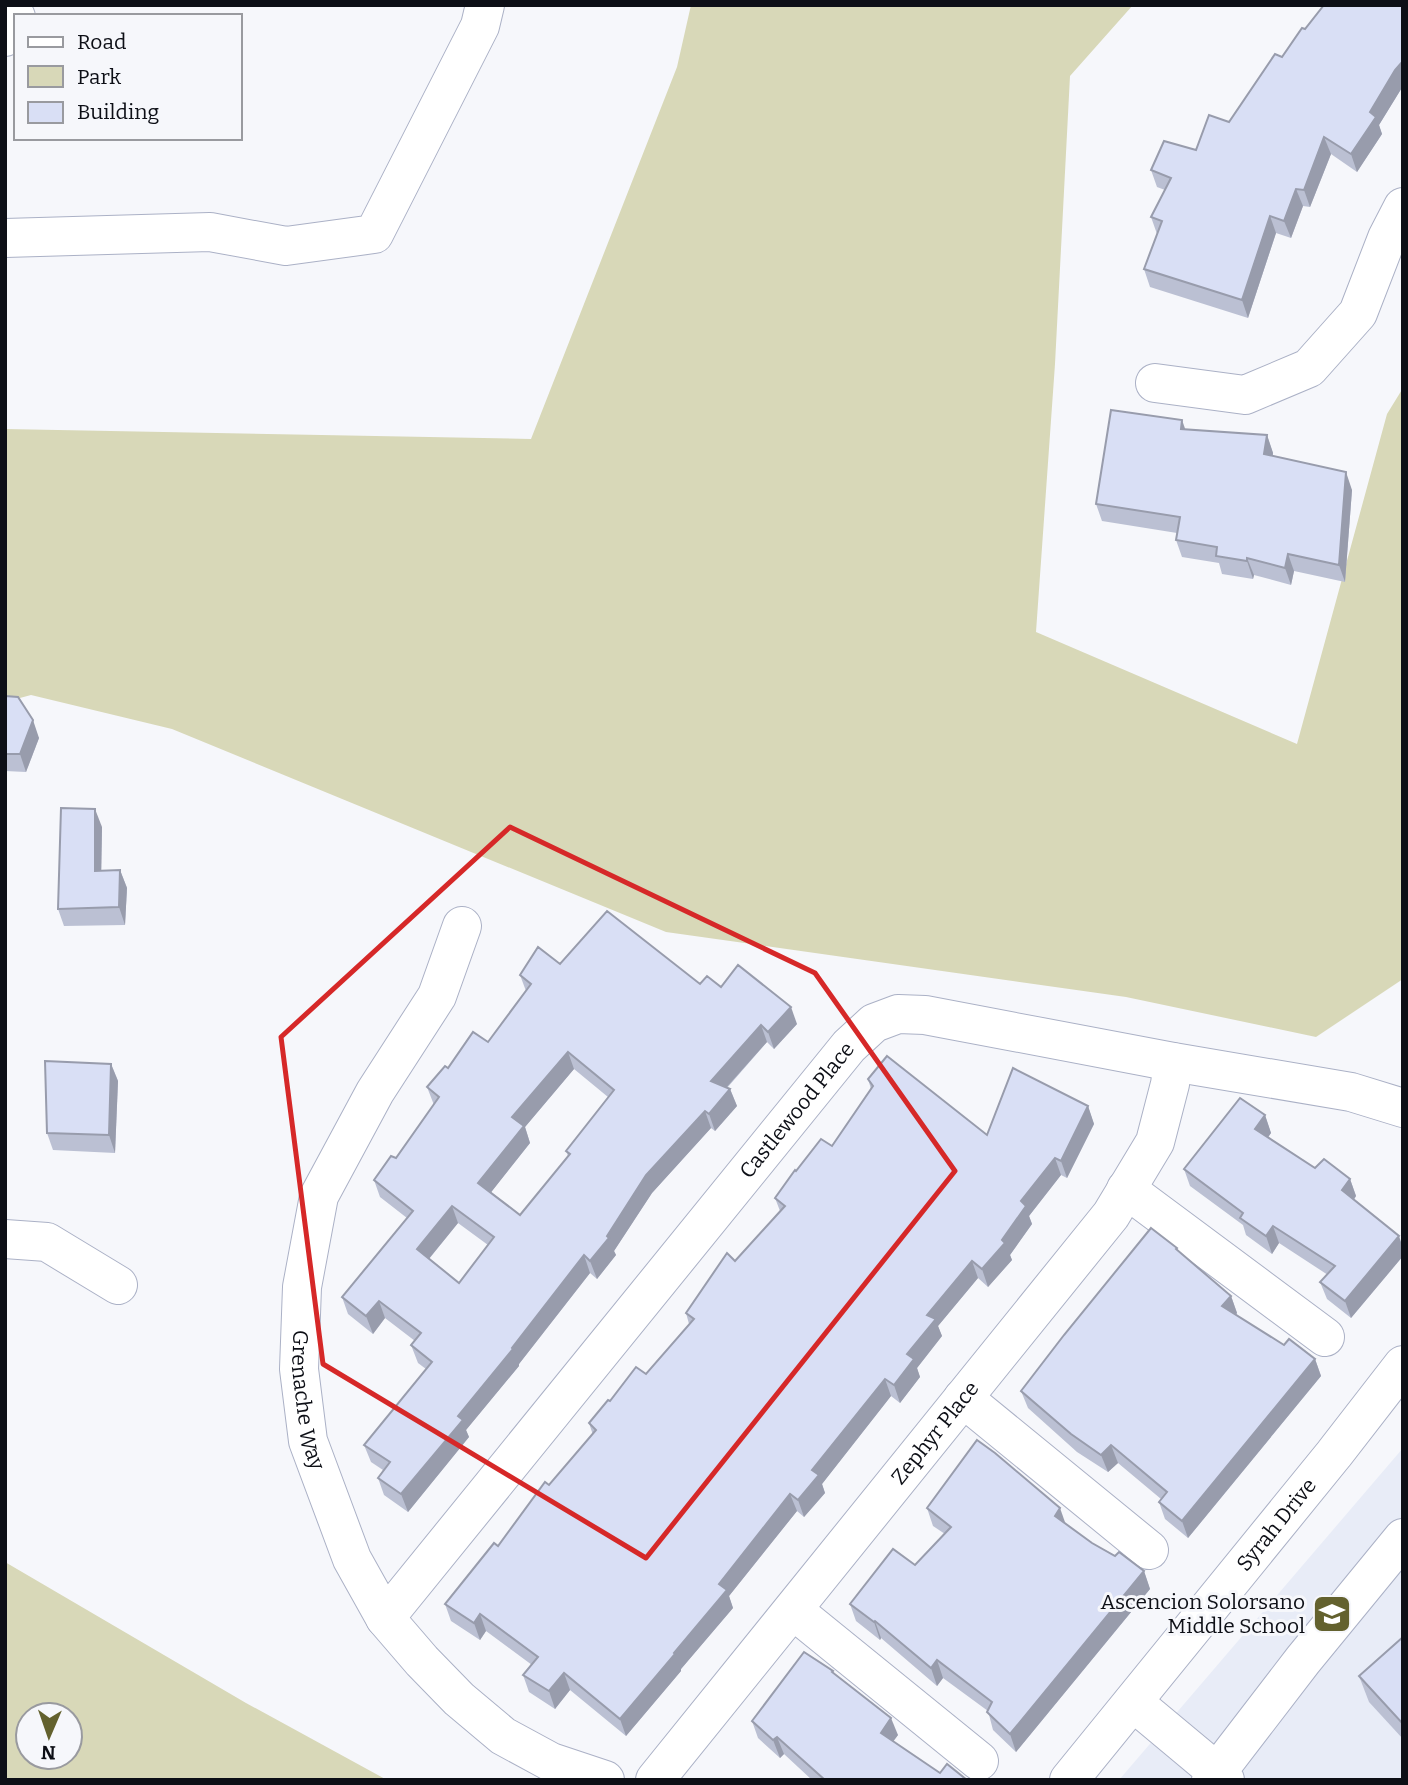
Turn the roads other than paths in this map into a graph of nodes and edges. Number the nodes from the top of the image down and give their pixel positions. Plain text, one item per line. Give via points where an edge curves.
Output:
1 (485, 5) edge
2 (14, 20) edge
3 (5, 37) edge
4 (1403, 206) edge
5 (5, 238) edge
6 (1155, 383) dead end
7 (462, 926) dead end
8 (1173, 1062) junction
9 (1403, 1108) edge
10 (1126, 1189) junction
11 (5, 1239) edge
12 (118, 1285) dead end
13 (1325, 1336) dead end
14 (1402, 1368) edge
15 (963, 1398) junction
16 (1403, 1538) edge
17 (1149, 1550) dead end
18 (793, 1610) junction
19 (385, 1618) junction
20 (1133, 1702) junction
21 (979, 1761) dead end
22 (1218, 1777) edge
23 (605, 1780) edge
24 (655, 1780) edge
25 (1069, 1780) edge

1 - 5 street via 481,26 374,234 286,246 210,232
2 - 3 street
4 - 6 street via 1357,313 1309,368 1245,395
7 - 19 street, Grenache Way via 438,996 374,1091 319,1196 302,1287 299,1369 308,1441 352,1559
8 - 9 street, Castlewood Place via 1351,1092
8 - 10 street, Zephyr Place via 1156,1142
8 - 19 street, Castlewood Place via 925,1015 898,1014 874,1023 849,1046
10 - 13 street
10 - 15 street, Zephyr Place via 1111,1215
11 - 12 street via 47,1242
14 - 20 street, Syrah Drive
15 - 17 street
15 - 18 street, Zephyr Place
16 - 22 street via 1311,1650
18 - 21 street
18 - 24 street, Zephyr Place
19 - 23 street, Grenache Way via 459,1699 503,1736 551,1762
20 - 22 street
20 - 25 street, Syrah Drive

